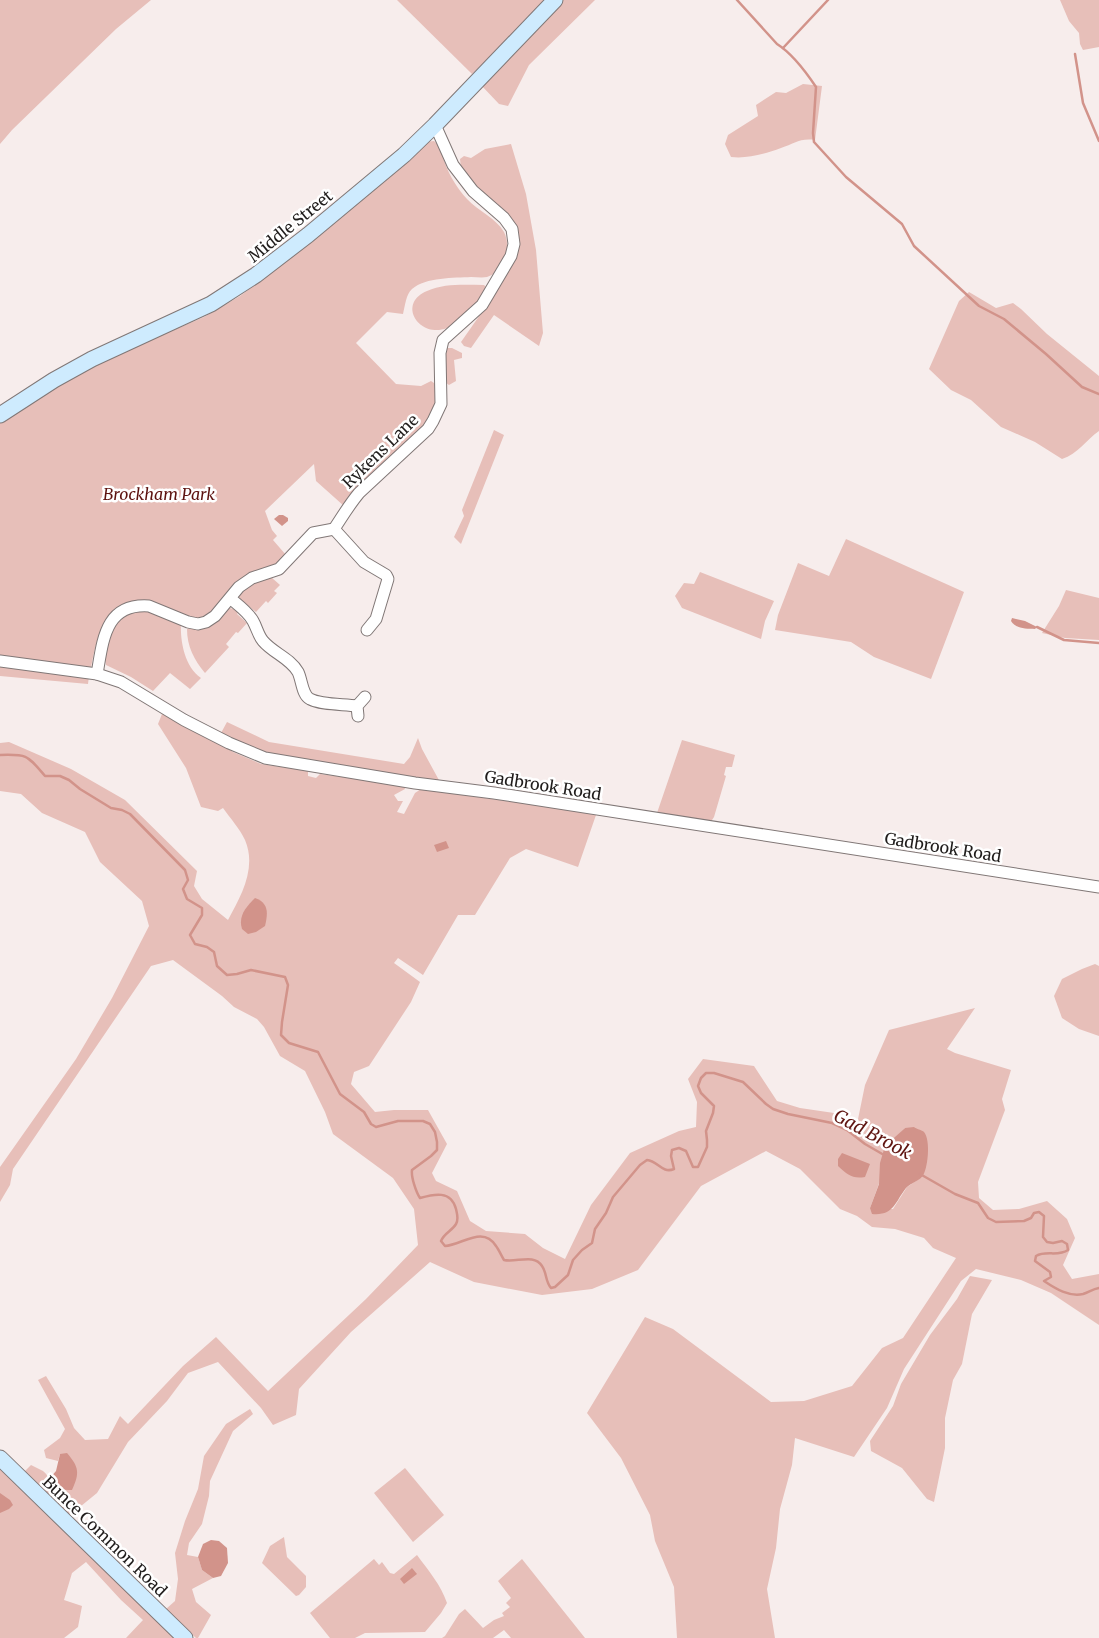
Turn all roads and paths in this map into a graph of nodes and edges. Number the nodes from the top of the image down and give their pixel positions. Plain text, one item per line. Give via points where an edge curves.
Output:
1 (555, 0) edge
2 (435, 125) junction
3 (0, 415) edge
4 (334, 529) junction
5 (231, 598) junction
6 (367, 630) dead end
7 (0, 661) edge
8 (97, 674) junction
9 (365, 697) dead end
10 (1099, 887) edge
11 (0, 1458) edge
12 (185, 1638) edge

1 - 2 street, Middle Street
2 - 3 street, Middle Street via 366,188 242,285 211,304 92,359
2 - 4 street, Rykens Lane via 448,157 472,191 504,218 512,229 514,244 511,256 482,305 443,340 440,353 441,404 434,421 348,505
4 - 5 street via 312,533 279,569 252,578
4 - 6 street via 364,562 388,579 376,619
5 - 8 street via 215,616 198,624 149,606 125,608 108,626
5 - 9 street via 252,620 263,641 293,665 309,699 357,711
7 - 8 street, Gadbrook Road
8 - 10 street, Gadbrook Road via 121,682 184,720 265,758
11 - 12 street, Bunce Common Road

